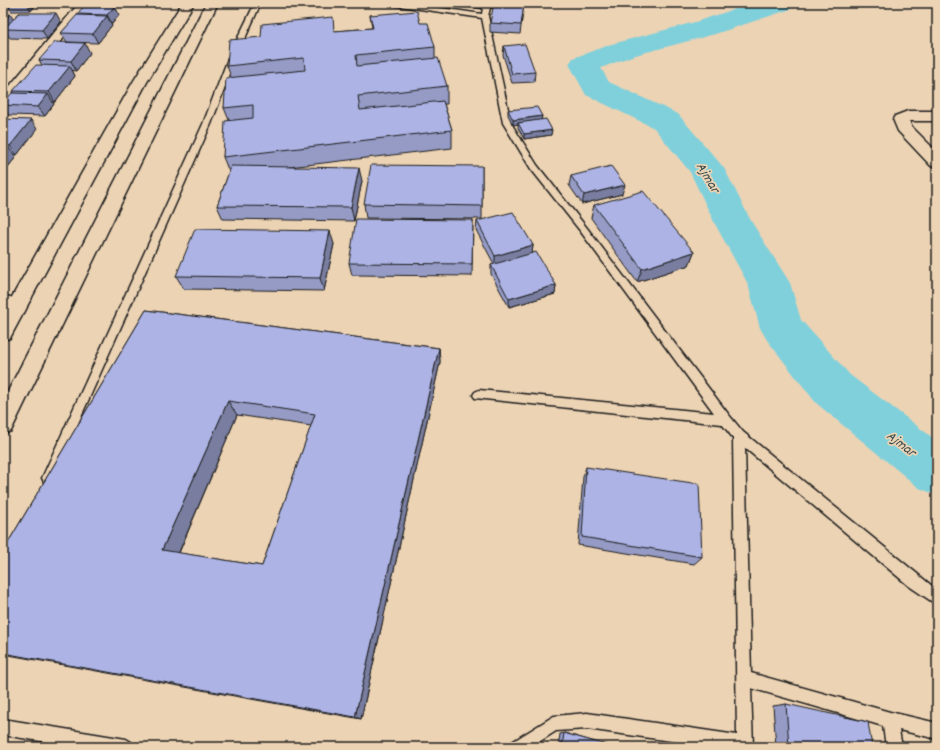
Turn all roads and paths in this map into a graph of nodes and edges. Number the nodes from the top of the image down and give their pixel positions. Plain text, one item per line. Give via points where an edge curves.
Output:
1 (86, 3) edge
2 (188, 3) edge
3 (212, 3) edge
4 (258, 3) edge
5 (392, 3) edge
6 (456, 3) edge
7 (489, 9) edge
8 (58, 18) dead end
9 (74, 18) junction
10 (3, 104) edge
11 (937, 116) edge
12 (937, 162) edge
13 (10, 305) edge
14 (3, 332) edge
15 (480, 395) dead end
16 (725, 419) junction
17 (3, 424) edge
18 (739, 436) junction
19 (45, 484) edge
20 (937, 598) edge
21 (743, 678) junction
22 (890, 720) junction
23 (3, 726) edge
24 (937, 731) edge
25 (745, 746) edge
26 (126, 747) edge
27 (517, 747) edge
28 (894, 747) edge

1 - 9 street
2 - 13 street
3 - 17 street
4 - 19 lane via 233,56 207,124
5 - 7 lane
6 - 7 lane
7 - 16 lane via 507,123 534,167
8 - 9 street
9 - 10 street
11 - 12 street via 908,116 901,119 904,128
13 - 14 street
15 - 16 lane
16 - 18 lane
18 - 20 lane
18 - 21 lane
21 - 22 lane
21 - 25 lane
22 - 24 lane
22 - 28 lane
23 - 26 lane
25 - 27 lane via 587,721 554,724

